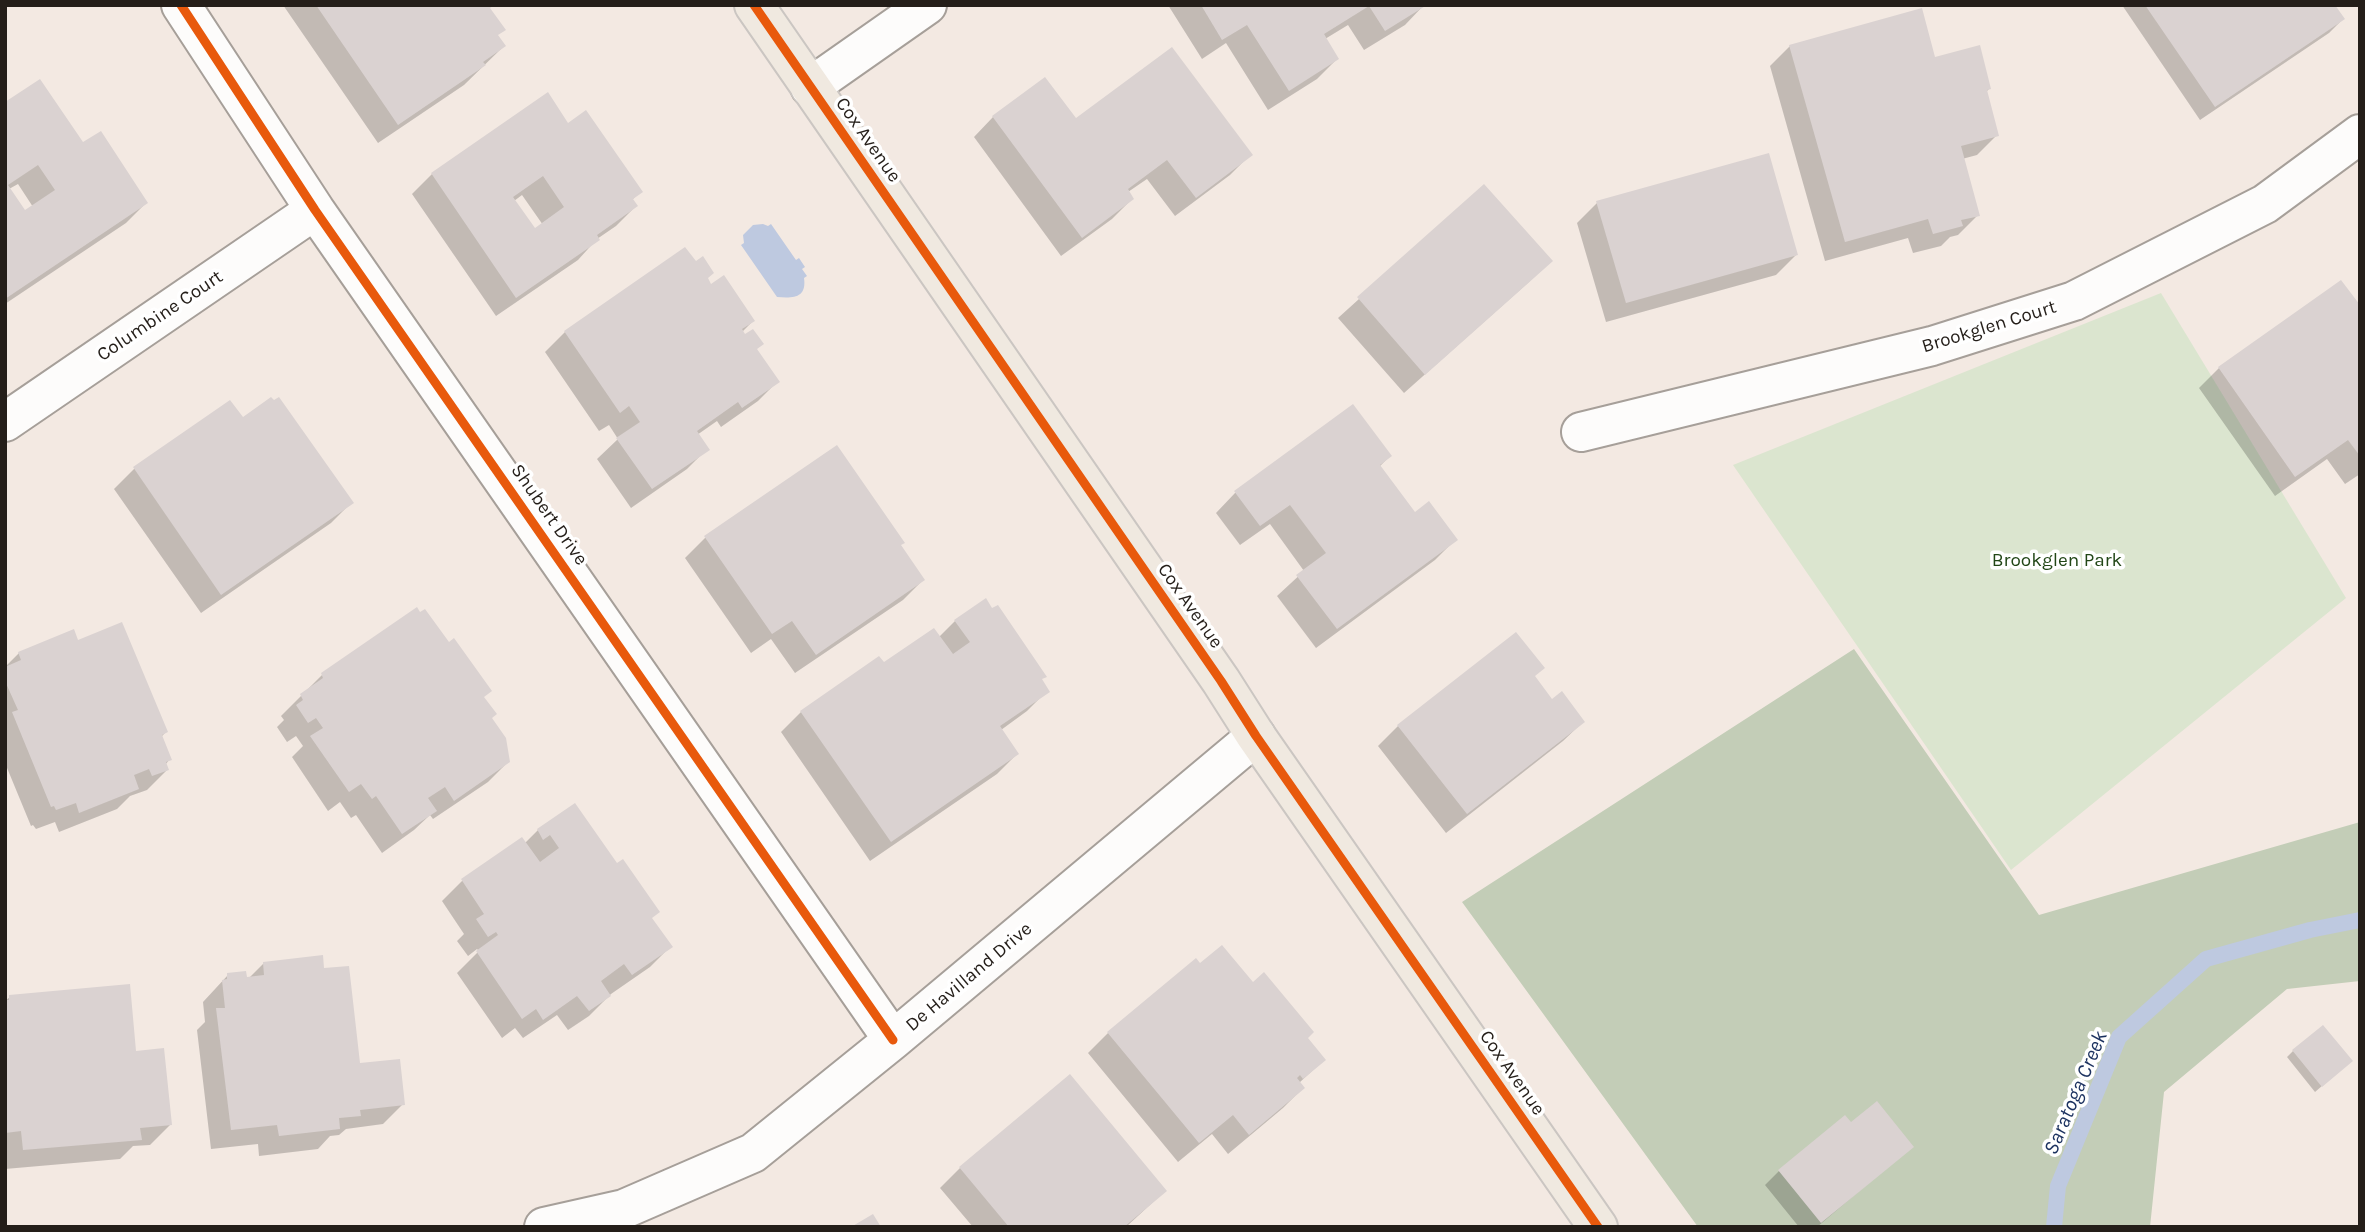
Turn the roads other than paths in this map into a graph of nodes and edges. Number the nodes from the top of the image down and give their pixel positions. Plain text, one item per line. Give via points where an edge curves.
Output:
1 (181, 5) edge
2 (754, 5) edge
3 (927, 5) edge
4 (810, 87) junction
5 (2360, 134) edge
6 (315, 210) junction
7 (5, 422) edge
8 (1581, 432) dead end
9 (1256, 736) junction
10 (893, 1040) junction
11 (544, 1227) edge
12 (1598, 1227) edge

1 - 6 street, Shubert Drive
2 - 4 main road, Cox Avenue
3 - 4 street
4 - 9 main road, Cox Avenue
5 - 8 street, Brookglen Court via 2265,204 2074,301 1932,346
6 - 7 street, Columbine Court
6 - 10 street, Shubert Drive
9 - 10 street, De Havilland Drive
9 - 12 main road, Cox Avenue
10 - 11 street, De Havilland Drive via 753,1153 624,1209

